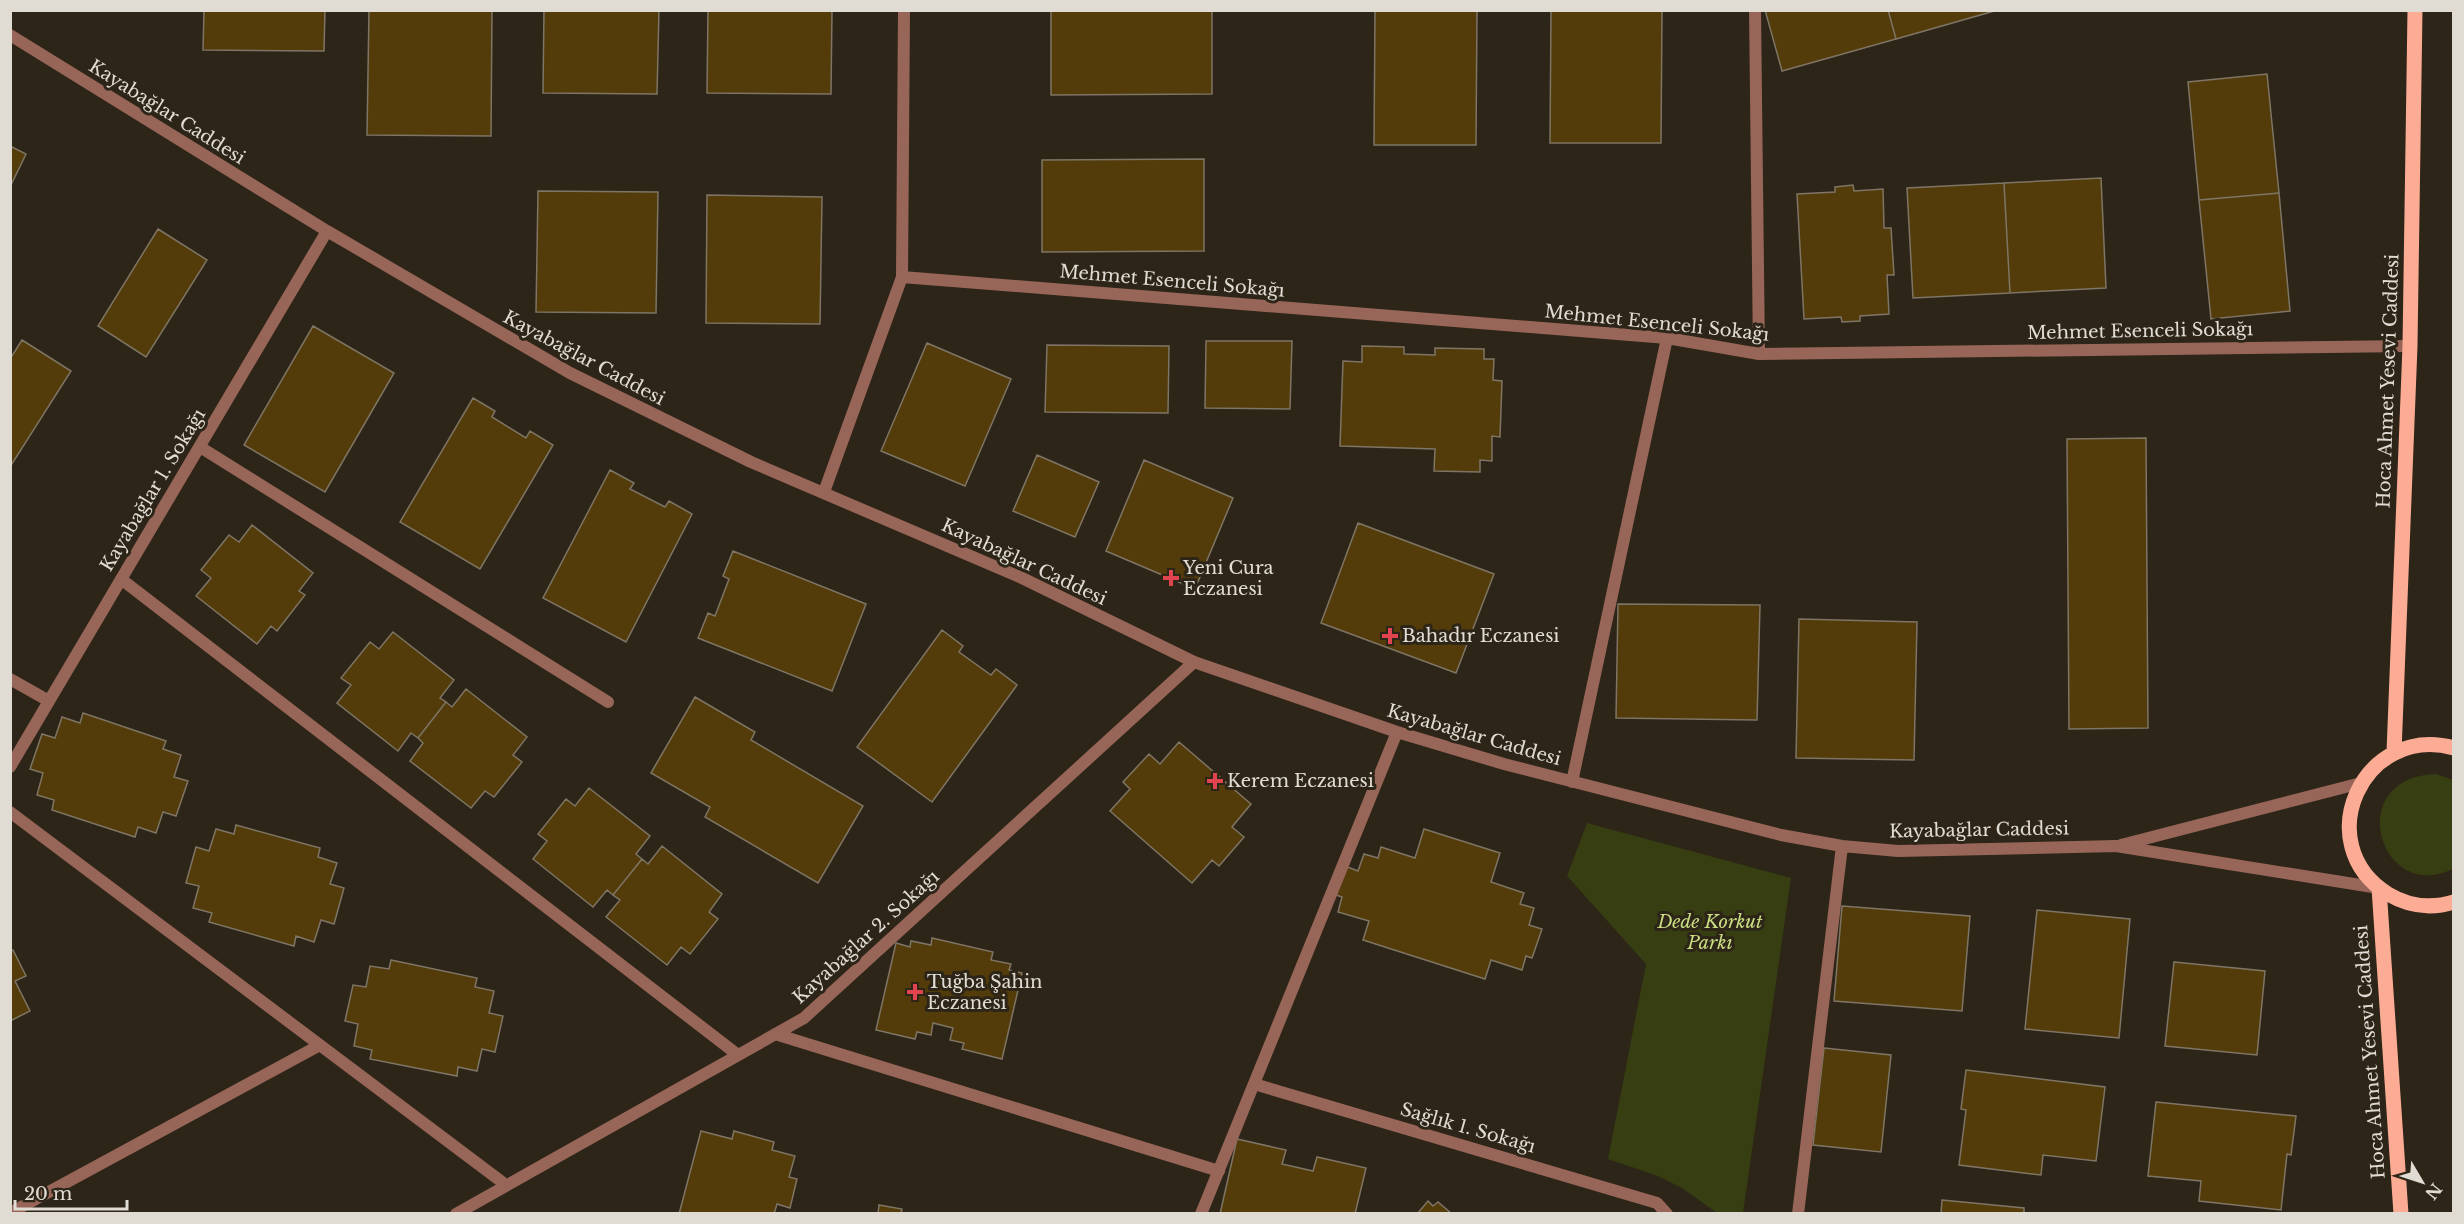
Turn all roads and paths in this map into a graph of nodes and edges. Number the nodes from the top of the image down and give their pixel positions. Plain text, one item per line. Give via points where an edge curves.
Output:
1 (904, 10) edge
2 (1755, 10) edge
3 (2415, 10) edge
4 (10, 35) edge
5 (327, 231) junction
6 (902, 277) junction
7 (1667, 338) junction
8 (2410, 346) junction
9 (1759, 354) junction
10 (200, 447) junction
11 (824, 492) junction
12 (121, 579) junction
13 (1194, 662) junction
14 (10, 679) edge
15 (49, 701) junction
16 (608, 702) dead end
17 (1397, 732) junction
18 (2454, 748) edge
19 (2394, 752) junction
20 (10, 767) edge
21 (1572, 782) junction
22 (2361, 783) junction
23 (10, 812) edge
24 (1842, 846) junction
25 (2116, 846) junction
26 (2379, 888) junction
27 (2454, 902) edge
28 (775, 1034) junction
29 (320, 1045) junction
30 (738, 1055) junction
31 (1254, 1084) junction
32 (1219, 1171) junction
33 (506, 1185) junction
34 (1656, 1208) edge
35 (10, 1213) edge
36 (456, 1214) edge
37 (1201, 1214) edge
38 (1667, 1214) edge
39 (1798, 1214) edge
40 (2401, 1214) edge

1 - 6 street
2 - 9 street
3 - 8 main road, Hoca Ahmet Yesevi Caddesi
4 - 5 street, Kayabağlar Caddesi
5 - 10 street, Kayabağlar 1. Sokağı
5 - 11 street, Kayabağlar Caddesi via 570,373 659,419
6 - 7 street, Mehmet Esenceli Sokağı
6 - 11 street
7 - 9 street, Mehmet Esenceli Sokağı
7 - 21 street
8 - 9 street, Mehmet Esenceli Sokağı
8 - 19 main road, Hoca Ahmet Yesevi Caddesi
10 - 12 street, Kayabağlar 1. Sokağı
10 - 16 street
11 - 13 street, Kayabağlar Caddesi via 1022,579
12 - 15 street, Kayabağlar 1. Sokağı
12 - 30 street
13 - 17 street, Kayabağlar Caddesi
13 - 28 street, Kayabağlar 2. Sokağı via 804,1018
14 - 15 street
15 - 20 street, Kayabağlar 1. Sokağı
17 - 21 street, Kayabağlar Caddesi
17 - 31 street
18 - 19 main road via 2416,745
19 - 22 main road via 2375,765
21 - 24 street, Kayabağlar Caddesi via 1781,835
22 - 25 street, Kayabağlar Caddesi
22 - 26 main road via 2351,804 2352,850 2363,871
23 - 29 street
24 - 25 street, Kayabağlar Caddesi via 1954,852
24 - 39 street
25 - 26 street, Kayabağlar Caddesi
26 - 27 main road via 2398,900 2420,906
26 - 40 main road, Hoca Ahmet Yesevi Caddesi
28 - 30 street, Kayabağlar 2. Sokağı
28 - 32 street
29 - 33 street
29 - 35 street
30 - 33 street, Kayabağlar 2. Sokağı
31 - 32 street
31 - 34 street, Sağlık 1. Sokağı
32 - 37 street
33 - 36 street, Kayabağlar 2. Sokağı
34 - 38 street, Sağlık 1. Sokağı

